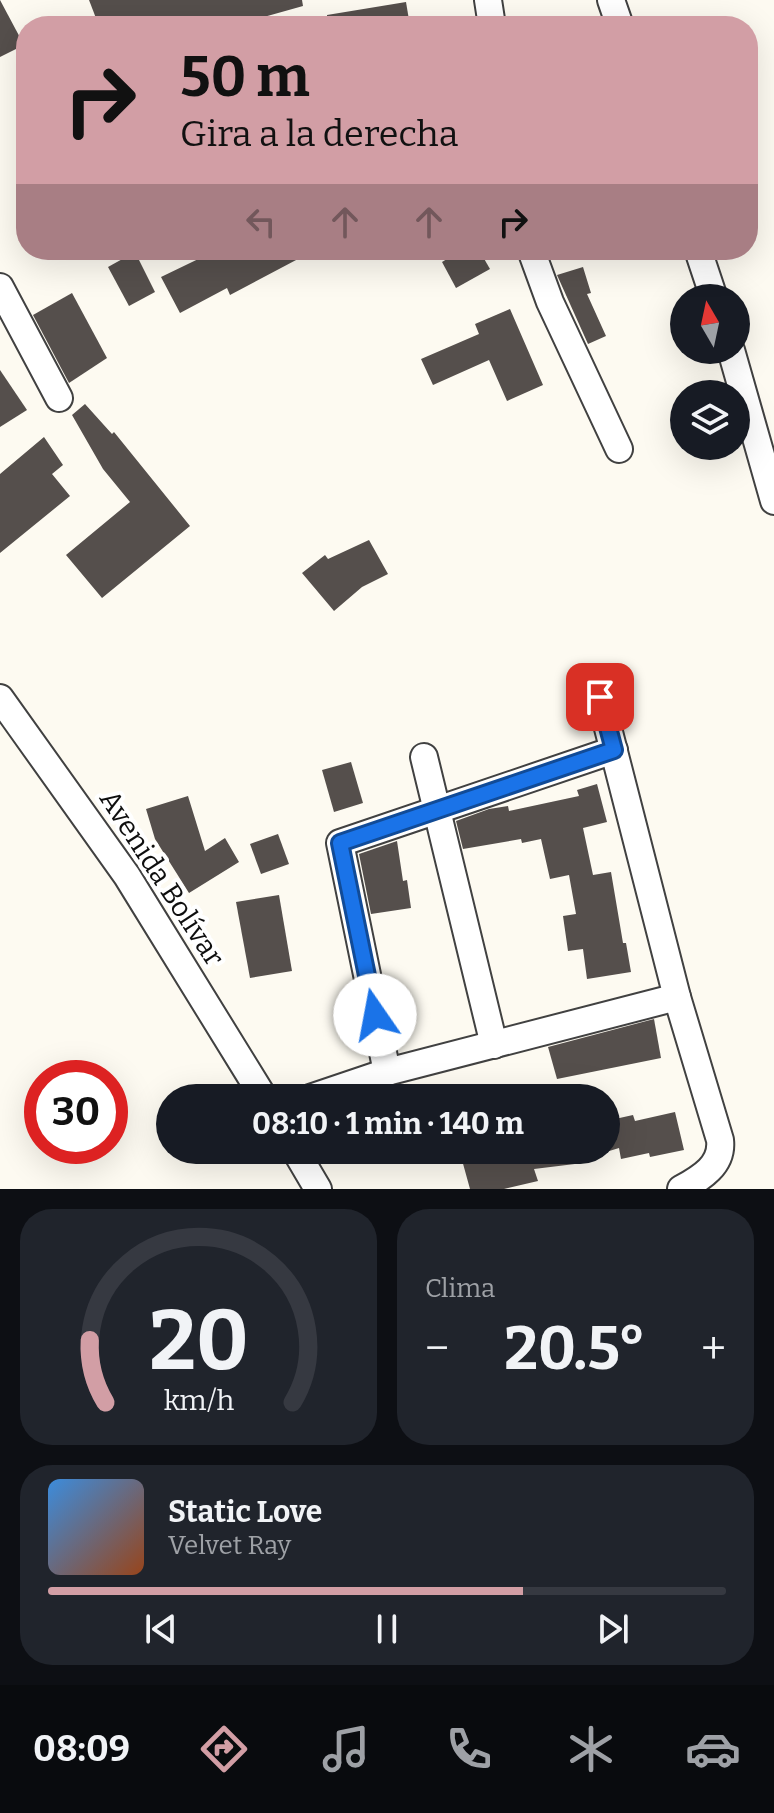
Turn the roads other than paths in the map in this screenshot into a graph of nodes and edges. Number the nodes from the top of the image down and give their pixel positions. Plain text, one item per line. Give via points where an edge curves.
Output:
1 (535, 260) edge
2 (701, 260) edge
3 (709, 284) edge
4 (0, 287) edge
5 (735, 364) edge
6 (59, 398) dead end
7 (619, 449) dead end
8 (774, 501) edge
9 (600, 697) dead end
10 (0, 698) edge
11 (614, 750) junction
12 (424, 757) dead end
13 (436, 810) junction
14 (677, 997) junction
15 (494, 1045) junction
16 (387, 1072) junction
17 (255, 1084) edge
18 (351, 1084) edge
19 (303, 1164) edge
20 (318, 1189) edge
21 (681, 1189) edge

1 - 7 street
2 - 3 street
4 - 6 street
5 - 8 street
9 - 11 street
10 - 17 street, Avenida Bolívar via 127,876
11 - 13 street
11 - 14 street
12 - 13 street
13 - 15 street
13 - 16 street via 340,843
14 - 15 street
14 - 21 street via 721,1149 715,1165
15 - 16 street
16 - 18 street
19 - 20 street

